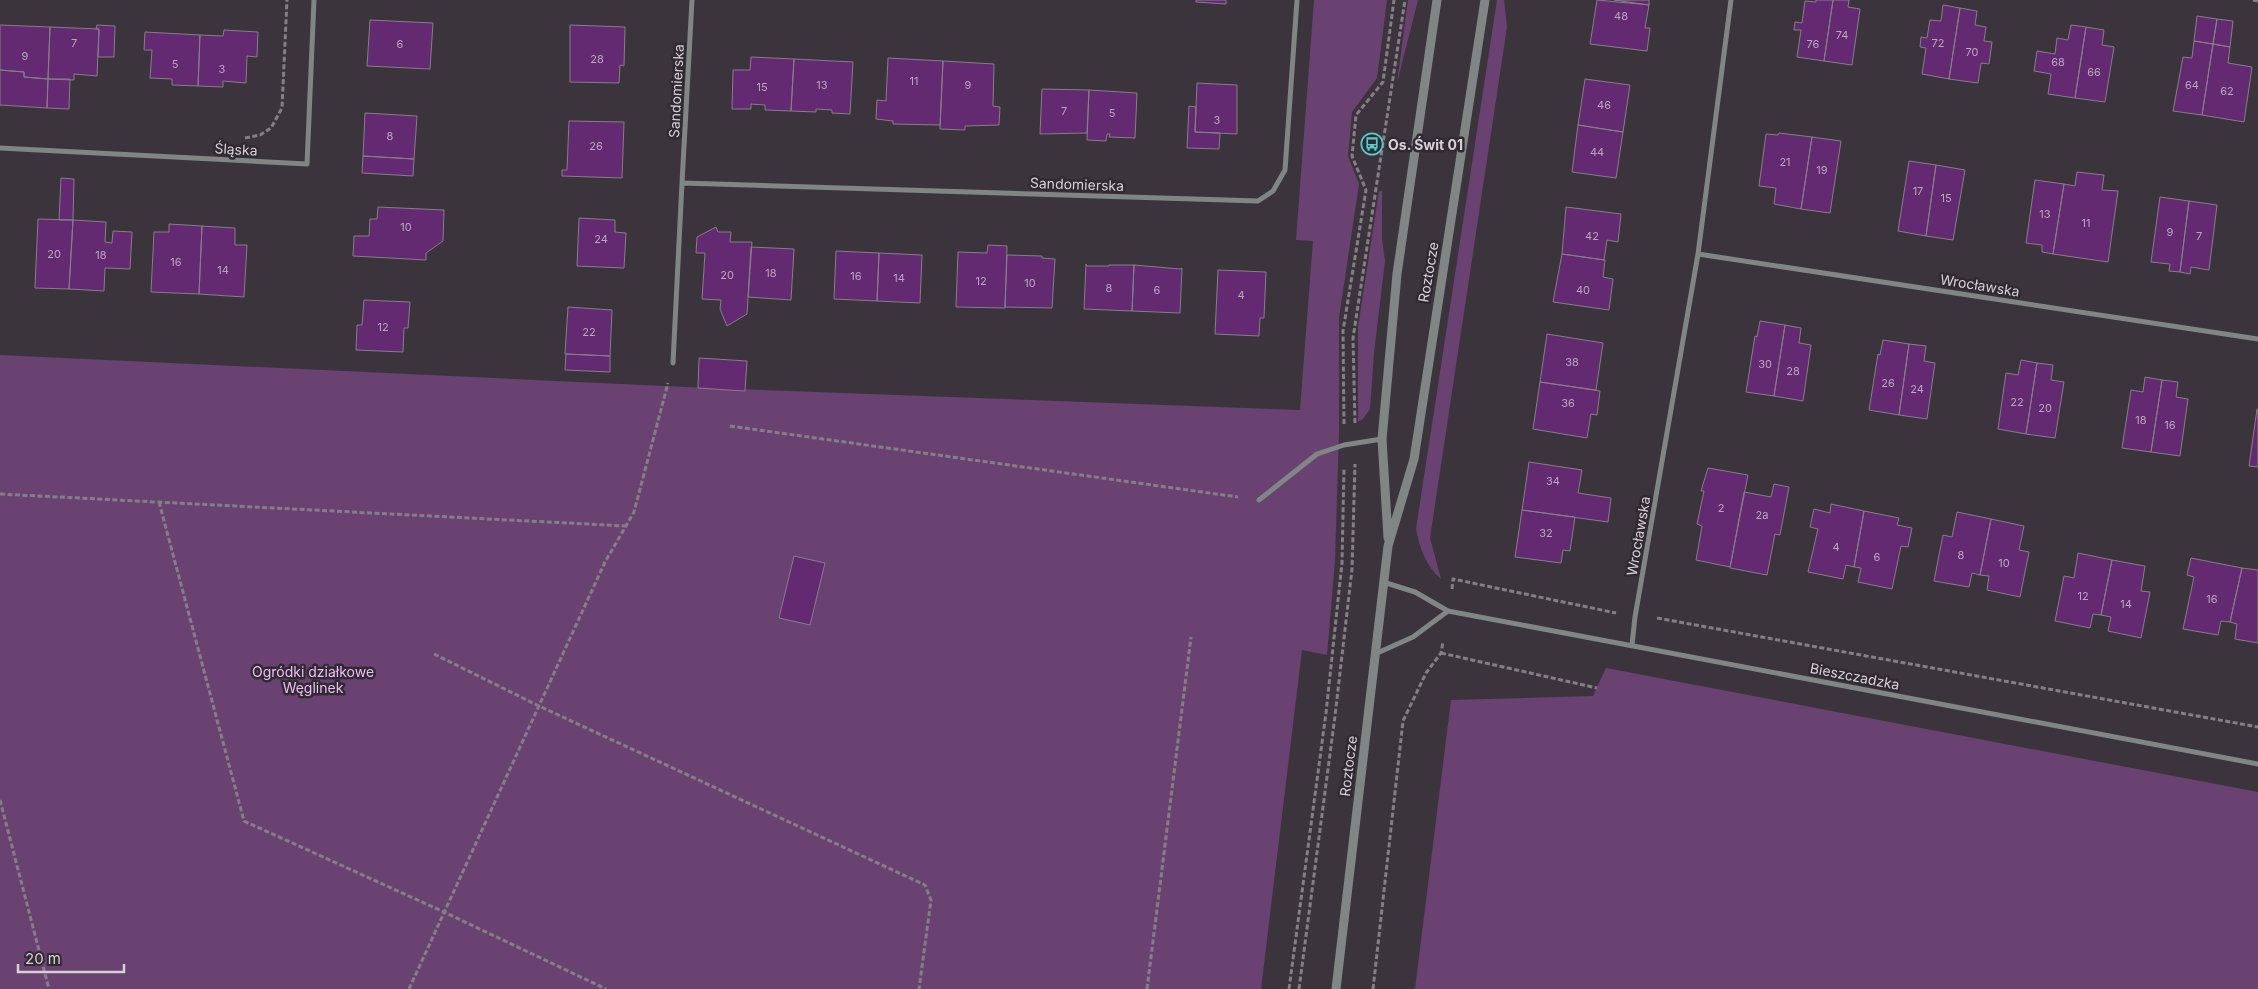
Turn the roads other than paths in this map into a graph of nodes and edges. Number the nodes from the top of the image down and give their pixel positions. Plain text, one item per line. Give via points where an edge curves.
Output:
1 (314, 0) edge
2 (692, 0) edge
3 (1297, 0) edge
4 (1437, 0) edge
5 (1485, 0) edge
6 (1731, 0) edge
7 (0, 148) edge
8 (682, 182) junction
9 (1698, 254) junction
10 (2258, 338) edge
11 (673, 363) road end
12 (1382, 439) junction
13 (1259, 500) road end
14 (1388, 546) junction
15 (1383, 582) junction
16 (1448, 611) junction
17 (1632, 645) junction
18 (1375, 654) junction
19 (2258, 764) edge
20 (1336, 989) edge

1 - 7 street, Śląska via 307,164
2 - 8 street, Sandomierska
3 - 8 street, Sandomierska via 1285,170 1274,191 1258,202
4 - 12 street, Roztocze via 1397,274
5 - 14 street, Roztocze via 1414,459
6 - 9 street, Wrocławska
8 - 11 street, Sandomierska
9 - 10 street, Wrocławska
9 - 17 street, Wrocławska
12 - 13 street via 1344,445 1317,454
12 - 14 street, Roztocze
14 - 15 street, Roztocze
15 - 16 street, Bieszczadzka via 1416,592
15 - 18 street, Roztocze
16 - 17 street, Bieszczadzka
16 - 18 street via 1413,637
17 - 19 street, Bieszczadzka
18 - 20 street, Roztocze

